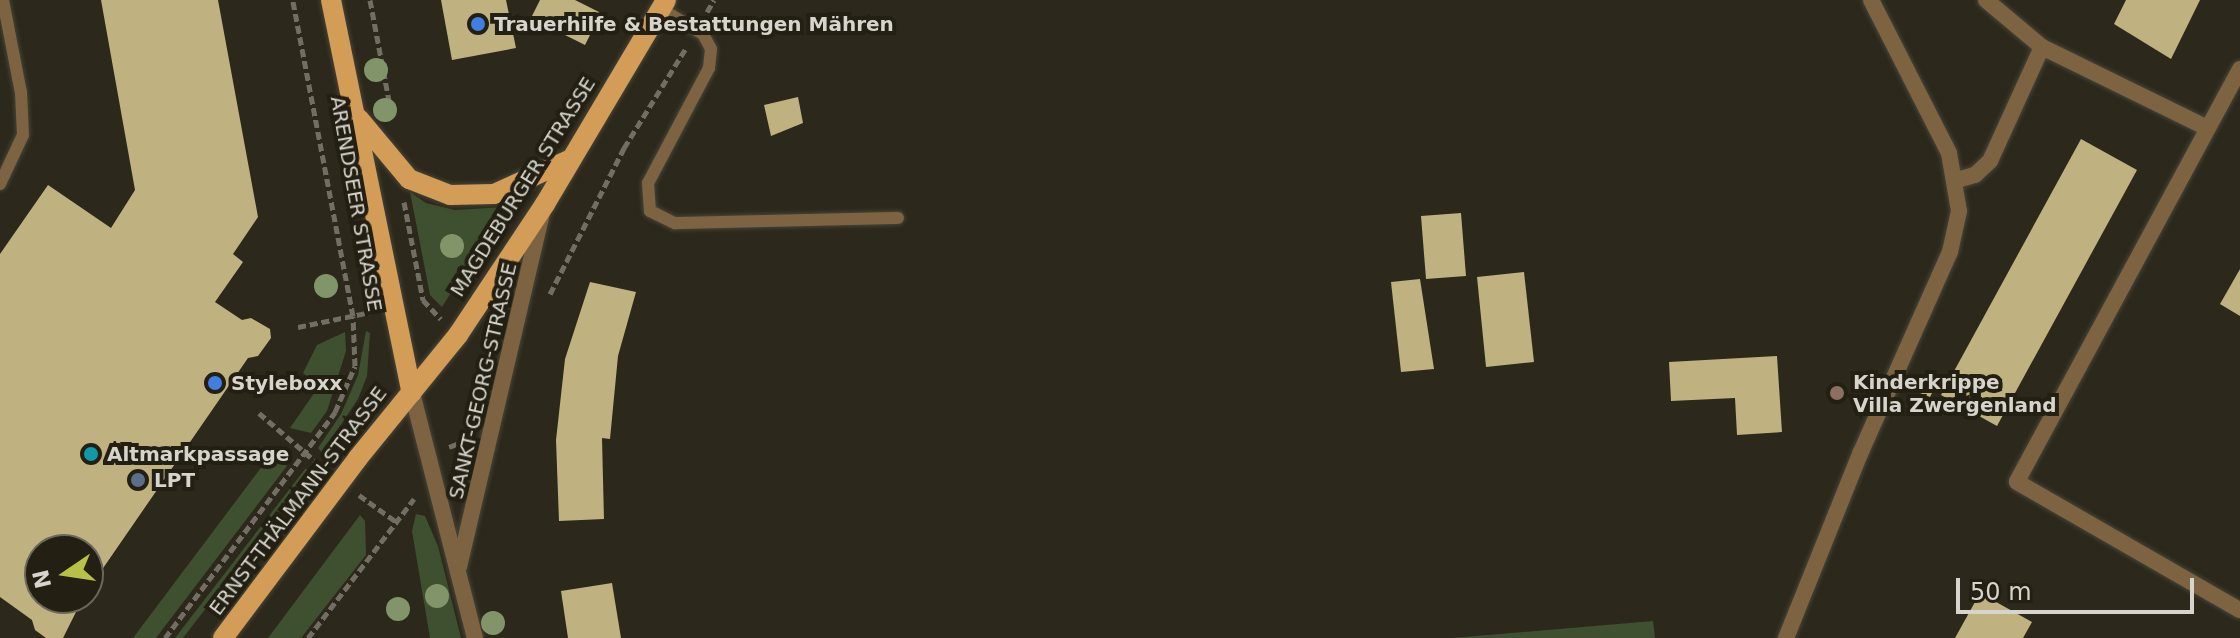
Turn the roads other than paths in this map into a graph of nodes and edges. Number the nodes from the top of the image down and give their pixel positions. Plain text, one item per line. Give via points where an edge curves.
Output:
1 (3, 0) edge
2 (331, 0) edge
3 (1871, 0) edge
4 (1986, 0) edge
5 (664, 4) edge
6 (2042, 47) junction
7 (2240, 69) edge
8 (352, 109) junction
9 (2207, 128) junction
10 (571, 159) junction
11 (1957, 180) junction
12 (0, 184) edge
13 (545, 204) junction
14 (898, 218) dead end
15 (412, 393) junction
16 (459, 567) junction
17 (2240, 610) edge
18 (223, 638) edge
19 (475, 638) edge
20 (1786, 638) edge

1 - 12 lane via 21,93 23,135
2 - 8 main road, ARENDSEER STRASSE
3 - 11 street via 1949,153
4 - 6 street
5 - 10 main road, MAGDEBURGER STRASSE
5 - 14 lane via 711,49 709,68 648,183 650,211 675,223
6 - 9 street
6 - 11 street via 1990,161 1975,175
7 - 9 street
8 - 10 main road via 378,148 409,179 450,195 494,194
8 - 15 main road, ARENDSEER STRASSE
9 - 17 street via 2017,482
10 - 13 main road, MAGDEBURGER STRASSE
11 - 20 street via 1959,211 1950,252
13 - 15 main road, MAGDEBURGER STRASSE via 458,335
13 - 16 street, SANKT-GEORG-STRASSE
15 - 16 street, SANKT-GEORG-STRASSE
15 - 18 main road, ERNST-THÄLMANN-STRASSE
16 - 19 street, SANKT-GEORG-STRASSE

